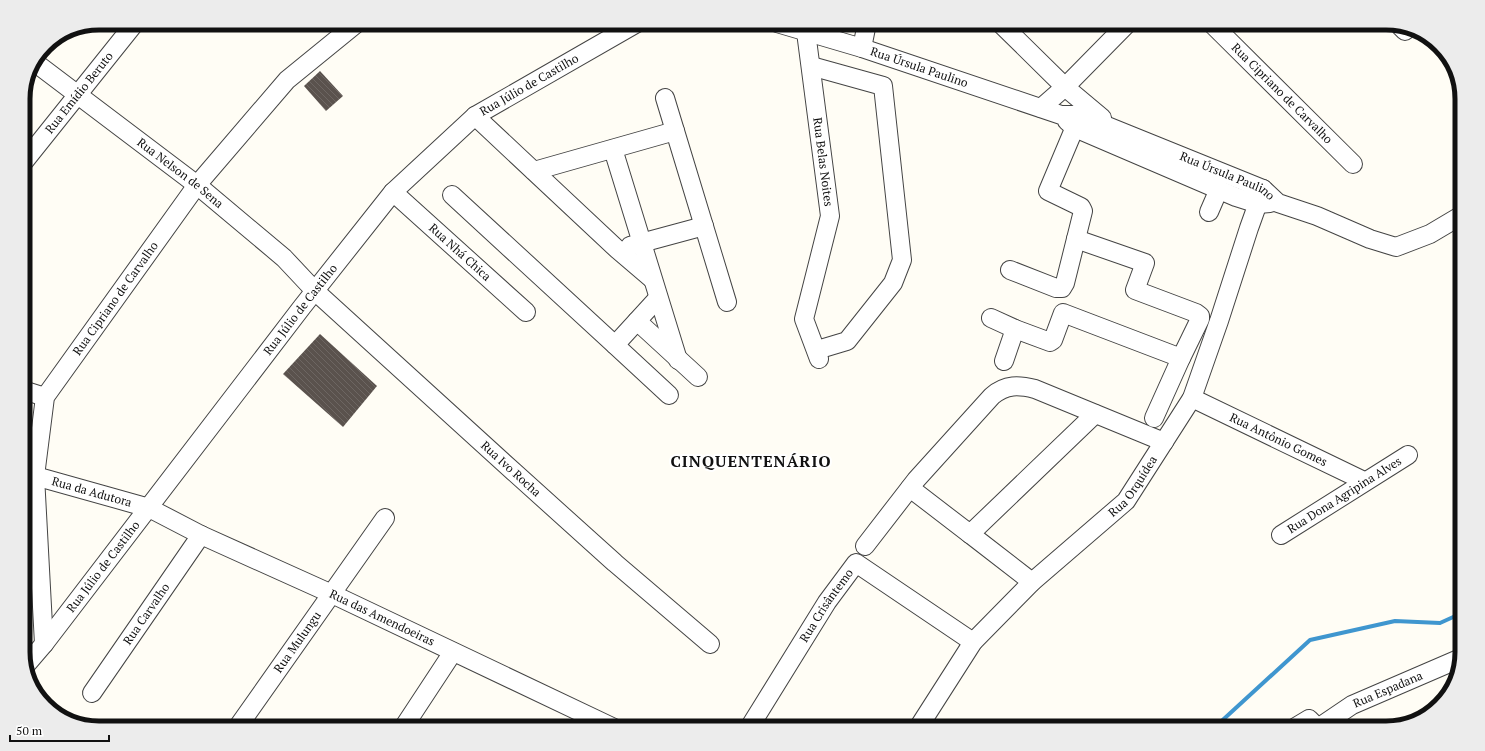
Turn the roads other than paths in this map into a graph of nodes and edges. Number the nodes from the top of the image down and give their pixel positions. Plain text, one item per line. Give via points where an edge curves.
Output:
1 (129, 30) edge
2 (347, 30) edge
3 (625, 30) edge
4 (800, 30) edge
5 (866, 30) edge
6 (1007, 30) edge
7 (1121, 30) edge
8 (1218, 30) edge
9 (806, 32) junction
10 (862, 48) junction
11 (39, 66) edge
12 (811, 66) junction
13 (1065, 87) junction
14 (77, 95) junction
15 (665, 98) dead end
16 (1041, 108) junction
17 (475, 116) junction
18 (1078, 122) junction
19 (675, 131) junction
20 (1121, 132) junction
21 (613, 149) junction
22 (30, 154) edge
23 (1353, 164) dead end
24 (534, 172) junction
25 (197, 184) junction
26 (1218, 189) junction
27 (393, 192) junction
28 (452, 195) dead end
29 (1260, 197) junction
30 (1209, 212) dead end
31 (1455, 219) edge
32 (704, 226) junction
33 (1076, 240) junction
34 (641, 243) junction
35 (618, 250) junction
36 (1010, 270) dead end
37 (652, 279) junction
38 (1062, 288) junction
39 (315, 291) junction
40 (658, 298) junction
41 (727, 302) dead end
42 (526, 312) dead end
43 (1063, 313) junction
44 (991, 318) dead end
45 (637, 321) junction
46 (1015, 330) junction
47 (615, 345) junction
48 (1181, 358) junction
49 (678, 360) junction
50 (1004, 361) dead end
51 (698, 377) dead end
52 (30, 392) edge
53 (669, 395) dead end
54 (45, 397) junction
55 (1192, 398) junction
56 (1095, 414) junction
57 (1154, 418) dead end
58 (1164, 442) junction
59 (1408, 455) dead end
60 (35, 476) junction
61 (1364, 481) junction
62 (910, 488) junction
63 (149, 508) junction
64 (385, 518) dead end
65 (970, 534) junction
66 (202, 535) junction
67 (1281, 535) dead end
68 (865, 546) dead end
69 (1032, 582) junction
70 (332, 594) junction
71 (973, 642) junction
72 (44, 644) junction
73 (710, 644) dead end
74 (453, 652) junction
75 (30, 660) edge
76 (1454, 661) edge
77 (92, 693) dead end
78 (242, 721) edge
79 (408, 721) edge
80 (583, 721) edge
81 (753, 721) edge
82 (922, 721) edge
83 (1328, 721) edge

1 - 14 street, Rua Emídio Beruto
2 - 25 street, Rua Cipriano de Carvalho via 287,80
3 - 17 street, Rua Júlio de Castilho
4 - 9 street, Rua Úrsula Paulino
5 - 10 street
6 - 13 street
7 - 13 street
8 - 23 street, Rua Cipriano de Carvalho
9 - 10 street, Rua Úrsula Paulino
9 - 12 street, Rua Belas Noites
10 - 16 street, Rua Úrsula Paulino
11 - 14 street, Rua Nelson de Sena
12 - 12 street, Rua Belas Noites via 830,216 804,319 818,354 847,341 893,283 902,260 883,86
13 - 16 street
13 - 20 street
14 - 22 street, Rua Emídio Beruto
14 - 25 street, Rua Nelson de Sena
15 - 19 street
16 - 18 street, Rua Úrsula Paulino
17 - 24 street
17 - 27 street, Rua Júlio de Castilho
18 - 20 street, Rua Úrsula Paulino
18 - 26 street, Rua Úrsula Paulino
18 - 33 street via 1048,191 1083,209
19 - 21 street
19 - 32 street
20 - 29 street, Rua Úrsula Paulino
21 - 24 street
21 - 34 street
24 - 35 street
25 - 39 street, Rua Nelson de Sena via 284,258
25 - 54 street, Rua Cipriano de Carvalho
26 - 29 street, Rua Úrsula Paulino
26 - 30 street
27 - 39 street, Rua Júlio de Castilho
27 - 42 street, Rua Nhá Chica
28 - 47 street
29 - 31 street, Rua Úrsula Paulino via 1396,247 1430,234
29 - 55 street, Rua Orquídea
32 - 34 street
32 - 41 street
33 - 38 street
33 - 48 street via 1145,263 1135,290 1200,316
34 - 35 street
34 - 37 street
35 - 37 street
36 - 38 street
37 - 40 street
38 - 43 street via 1066,301
39 - 63 street, Rua Júlio de Castilho
39 - 73 street, Rua Ivo Rocha via 615,563
40 - 45 street
40 - 49 street
43 - 46 street via 1050,342
43 - 48 street
44 - 46 street
45 - 47 street
45 - 49 street
46 - 50 street
47 - 53 street
48 - 57 street
49 - 51 street
52 - 54 street
54 - 60 street, Rua Cipriano de Carvalho
55 - 58 street, Rua Orquídea
55 - 61 street, Rua Antônio Gomes
56 - 58 street
56 - 62 street via 1027,387 1018,385 1003,388 992,396
56 - 65 street
58 - 69 street, Rua Orquídea via 1126,501
59 - 61 street, Rua Dona Agripina Alves
60 - 63 street, Rua da Adutora
60 - 72 street, Rua Cipriano de Carvalho
61 - 67 street, Rua Dona Agripina Alves
62 - 65 street
62 - 68 street
63 - 66 street, Rua das Amendoeiras
63 - 72 street, Rua Júlio de Castilho
64 - 70 street, Rua Mulungu
65 - 69 street
66 - 70 street, Rua das Amendoeiras
66 - 77 street, Rua Carvalho
69 - 71 street, Rua Orquídea
70 - 74 street, Rua das Amendoeiras
70 - 78 street, Rua Mulungu
71 - 81 street, Rua Crisântemo via 856,563 827,602
71 - 82 street, Rua Orquídea
72 - 75 street, Rua Júlio de Castilho
74 - 79 street
74 - 80 street, Rua das Amendoeiras
76 - 83 street, Rua Espadana via 1352,705

